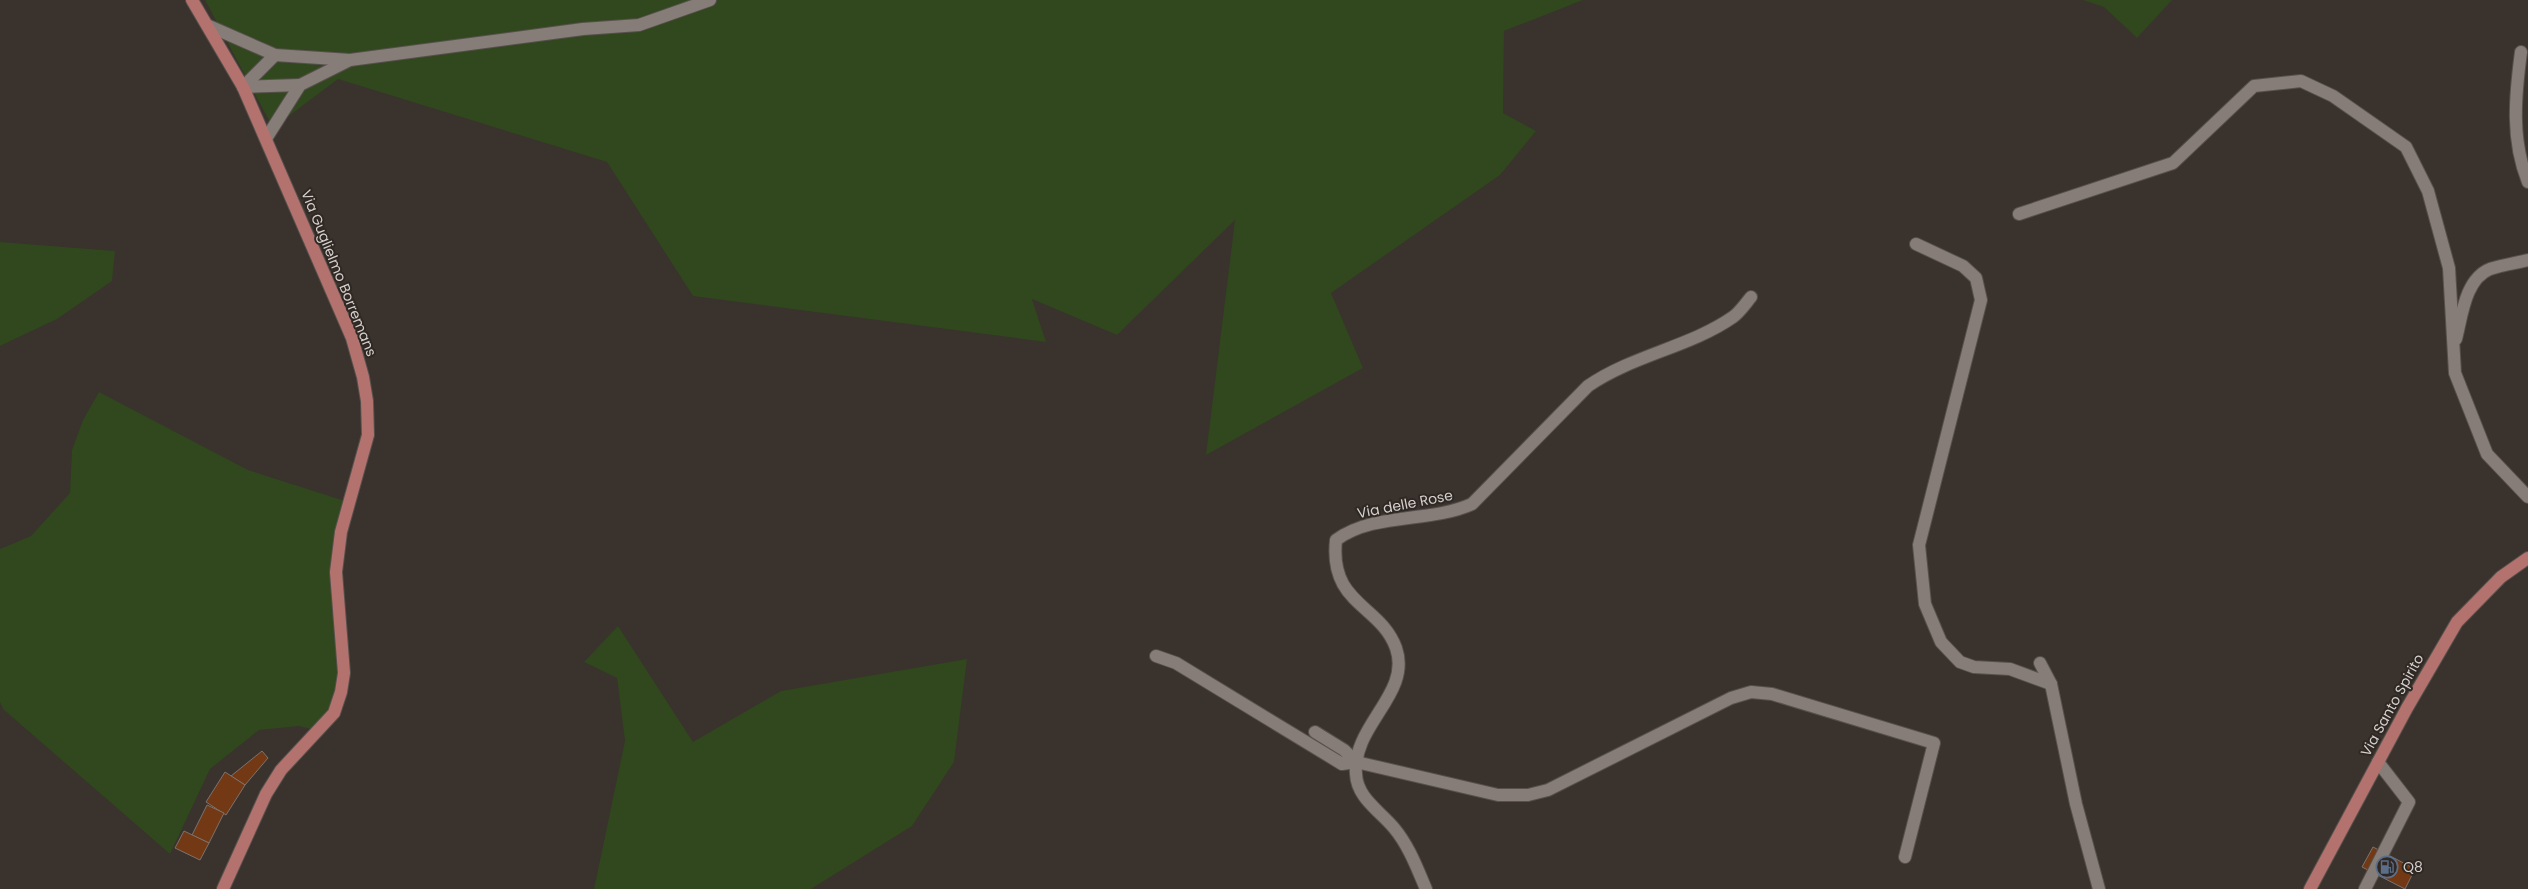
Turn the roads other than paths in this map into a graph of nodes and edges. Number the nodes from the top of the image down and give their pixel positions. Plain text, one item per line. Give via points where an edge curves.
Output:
1 (192, 0) edge
2 (710, 0) edge
3 (209, 26) junction
4 (2521, 52) dead end
5 (275, 55) junction
6 (350, 60) junction
7 (300, 85) junction
8 (243, 87) junction
9 (267, 137) junction
10 (2528, 182) edge
11 (2019, 214) dead end
12 (1916, 244) dead end
13 (2528, 260) edge
14 (1751, 297) dead end
15 (2453, 349) junction
16 (2528, 497) edge
17 (2528, 558) edge
18 (1156, 656) dead end
19 (2040, 663) dead end
20 (2051, 684) junction
21 (1315, 732) dead end
22 (1356, 762) junction
23 (2378, 762) junction
24 (1905, 857) dead end
25 (223, 889) edge
26 (1426, 889) edge
27 (2098, 889) edge
28 (2310, 889) edge
29 (2365, 889) edge

1 - 3 main road, Via Guglielmo Borremans
2 - 6 street via 639,25 583,29
3 - 5 street
3 - 8 main road, Via Guglielmo Borremans
4 - 10 street via 2515,97 2516,136
5 - 6 street
5 - 8 street
6 - 7 street
7 - 8 street
7 - 9 street
8 - 9 main road, Via Guglielmo Borremans
9 - 25 main road, Via Guglielmo Borremans via 352,338 363,377 368,435 341,532 336,572 344,673 341,692 334,713 281,770 266,794
11 - 15 street via 2173,163 2254,86 2301,81 2334,96 2406,147 2428,190 2448,268
12 - 20 street via 1963,266 1976,278 1981,300 1919,545 1925,604 1941,642 1960,662 1974,667 2010,668
13 - 15 street via 2489,269 2475,280
14 - 22 street, Via delle Rose via 1735,316 1712,329 1609,371 1588,386 1472,504 1455,512 1373,525 1348,532 1336,540 1340,578 1359,604 1389,634 1400,665 1394,686 1358,748
15 - 16 street via 2455,373 2488,454
17 - 23 main road, Via Santo Spirito via 2500,577 2457,622
18 - 22 street via 1176,663 1342,764
19 - 20 street
20 - 27 street
21 - 22 street via 1344,750
22 - 24 street via 1498,795 1528,795 1548,790 1731,698 1751,692 1772,694 1934,743
22 - 26 street, Via delle Rose via 1359,790 1394,828 1409,851
23 - 28 main road, Via Santo Spirito
23 - 29 street via 2409,802

